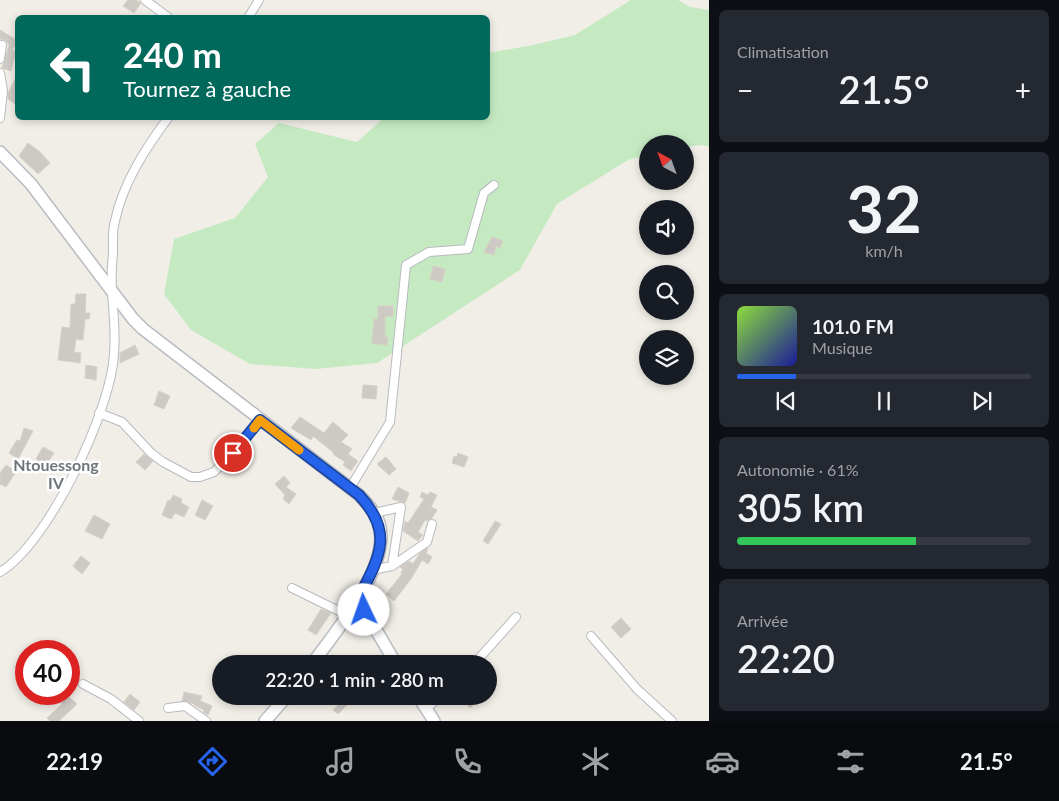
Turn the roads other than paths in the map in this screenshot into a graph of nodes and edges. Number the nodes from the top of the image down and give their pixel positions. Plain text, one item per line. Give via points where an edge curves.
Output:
1 (145, 0) edge
2 (259, 0) edge
3 (165, 15) edge
4 (250, 15) edge
5 (2, 45) dead end
6 (0, 59) edge
7 (0, 73) edge
8 (0, 118) edge
9 (167, 120) edge
10 (0, 152) edge
11 (494, 185) dead end
12 (112, 288) junction
13 (99, 413) junction
14 (260, 420) junction
15 (350, 488) junction
16 (374, 513) junction
17 (432, 524) dead end
18 (392, 566) junction
19 (372, 570) junction
20 (0, 572) edge
21 (292, 588) dead end
22 (358, 599) junction
23 (347, 615) junction
24 (516, 617) dead end
25 (591, 636) dead end
26 (318, 655) edge
27 (391, 655) edge
28 (482, 655) edge
29 (83, 684) dead end
30 (279, 705) edge
31 (424, 705) edge
32 (430, 705) edge
33 (168, 708) dead end
34 (426, 709) junction
35 (139, 721) edge
36 (206, 721) edge
37 (265, 721) edge
38 (434, 721) edge
39 (672, 721) edge

1 - 3 street
2 - 4 street
5 - 6 street
7 - 8 street via 3,91
9 - 12 street via 123,192 114,223
10 - 12 street via 31,184
11 - 15 street via 484,193 468,249 429,252 406,265 390,422
12 - 13 street via 115,320 112,376
12 - 14 street via 143,329
13 - 14 street via 126,425 163,462 200,477 214,472
13 - 20 street via 82,457 53,510 21,555
14 - 15 street
15 - 16 street
16 - 18 street via 401,508
16 - 19 street via 379,523 380,547
17 - 18 street via 427,542
18 - 19 street
19 - 22 street
21 - 23 street
22 - 23 street
22 - 27 street
23 - 26 street
24 - 28 street
25 - 39 street via 637,689
29 - 35 street via 111,699
30 - 37 street
31 - 34 street
32 - 34 street
33 - 36 street via 185,706
34 - 38 street

